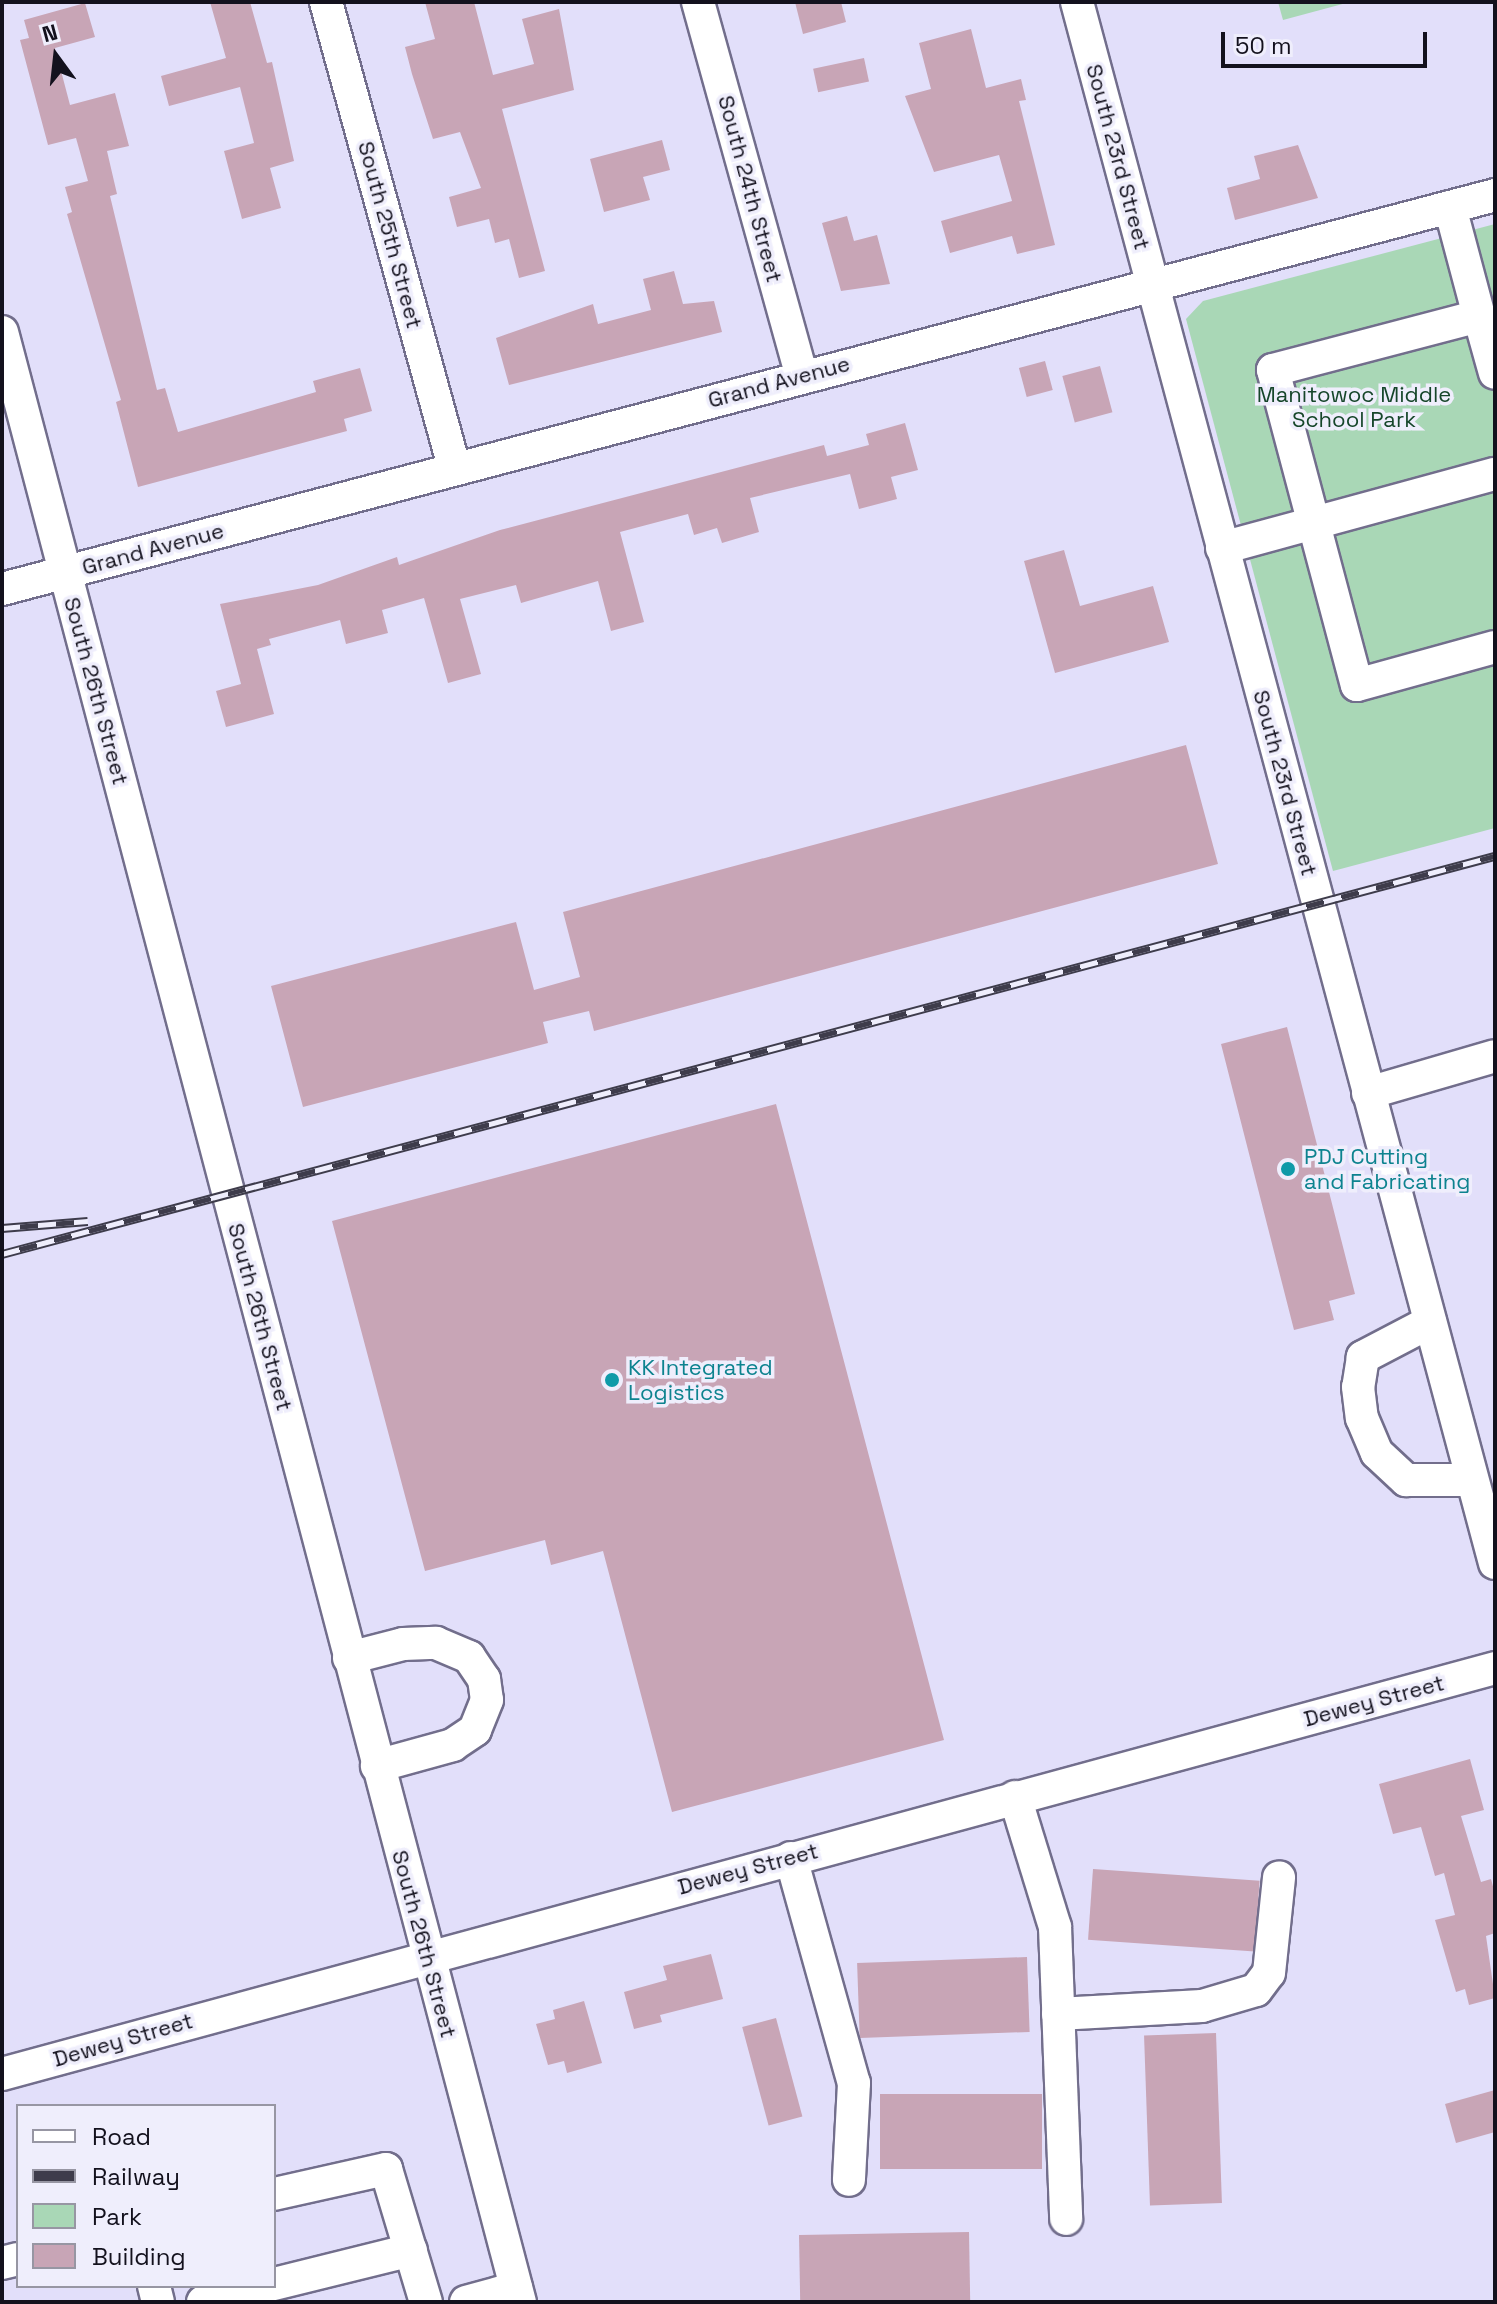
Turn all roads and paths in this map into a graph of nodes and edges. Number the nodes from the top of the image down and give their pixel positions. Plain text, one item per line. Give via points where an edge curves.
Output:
1 (326, 2) edge
2 (698, 2) edge
3 (1077, 2) edge
4 (1495, 195) edge
5 (1450, 207) junction
6 (1153, 285) junction
7 (1479, 316) junction
8 (2, 332) edge
9 (1495, 373) edge
10 (802, 376) junction
11 (454, 468) junction
12 (1495, 474) edge
13 (1312, 523) junction
14 (1222, 548) junction
15 (65, 573) junction
16 (2, 589) edge
17 (1495, 647) edge
18 (1495, 1056) edge
19 (1368, 1093) junction
20 (1430, 1322) junction
21 (1472, 1480) junction
22 (1495, 1563) edge
23 (349, 1658) junction
24 (1495, 1668) edge
25 (377, 1766) junction
26 (1015, 1797) junction
27 (791, 1858) junction
28 (1279, 1878) dead end
29 (427, 1956) junction
30 (1058, 2014) junction
31 (2, 2074) edge
32 (849, 2180) dead end
33 (276, 2194) edge
34 (1066, 2219) dead end
35 (411, 2250) junction
36 (276, 2284) edge
37 (258, 2288) edge
38 (518, 2295) edge
39 (203, 2302) edge
40 (426, 2302) edge
41 (466, 2302) edge

1 - 11 street, South 25th Street
2 - 10 street, South 24th Street
3 - 6 street, South 23rd Street
4 - 5 street, Grand Avenue
5 - 6 street, Grand Avenue
5 - 7 street
6 - 10 street, Grand Avenue
6 - 14 street, South 23rd Street
7 - 9 street
7 - 13 street via 1273,370
8 - 15 street, South 26th Street
10 - 11 street, Grand Avenue
11 - 15 street, Grand Avenue
12 - 13 street
13 - 14 street
13 - 17 street via 1357,685
14 - 19 street, South 23rd Street
15 - 16 street, Grand Avenue
15 - 23 street, South 26th Street
18 - 19 street
19 - 20 street, South 23rd Street
20 - 21 street, South 23rd Street
20 - 21 street via 1363,1357 1358,1387 1362,1418 1377,1453 1406,1480
21 - 22 street, South 23rd Street
23 - 25 street, South 26th Street
23 - 25 street via 403,1644 436,1643 469,1657 484,1679 487,1700 475,1730 453,1745
24 - 26 street, Dewey Street
25 - 29 street, South 26th Street
26 - 27 street, Dewey Street
26 - 30 street via 1055,1927
27 - 29 street, Dewey Street
27 - 32 street via 854,2083
28 - 30 street via 1269,1973 1256,1990 1202,2006
29 - 31 street, Dewey Street
29 - 38 street, South 26th Street
30 - 34 street
33 - 35 street via 386,2169
35 - 36 street
35 - 40 street
37 - 39 street
38 - 41 street

